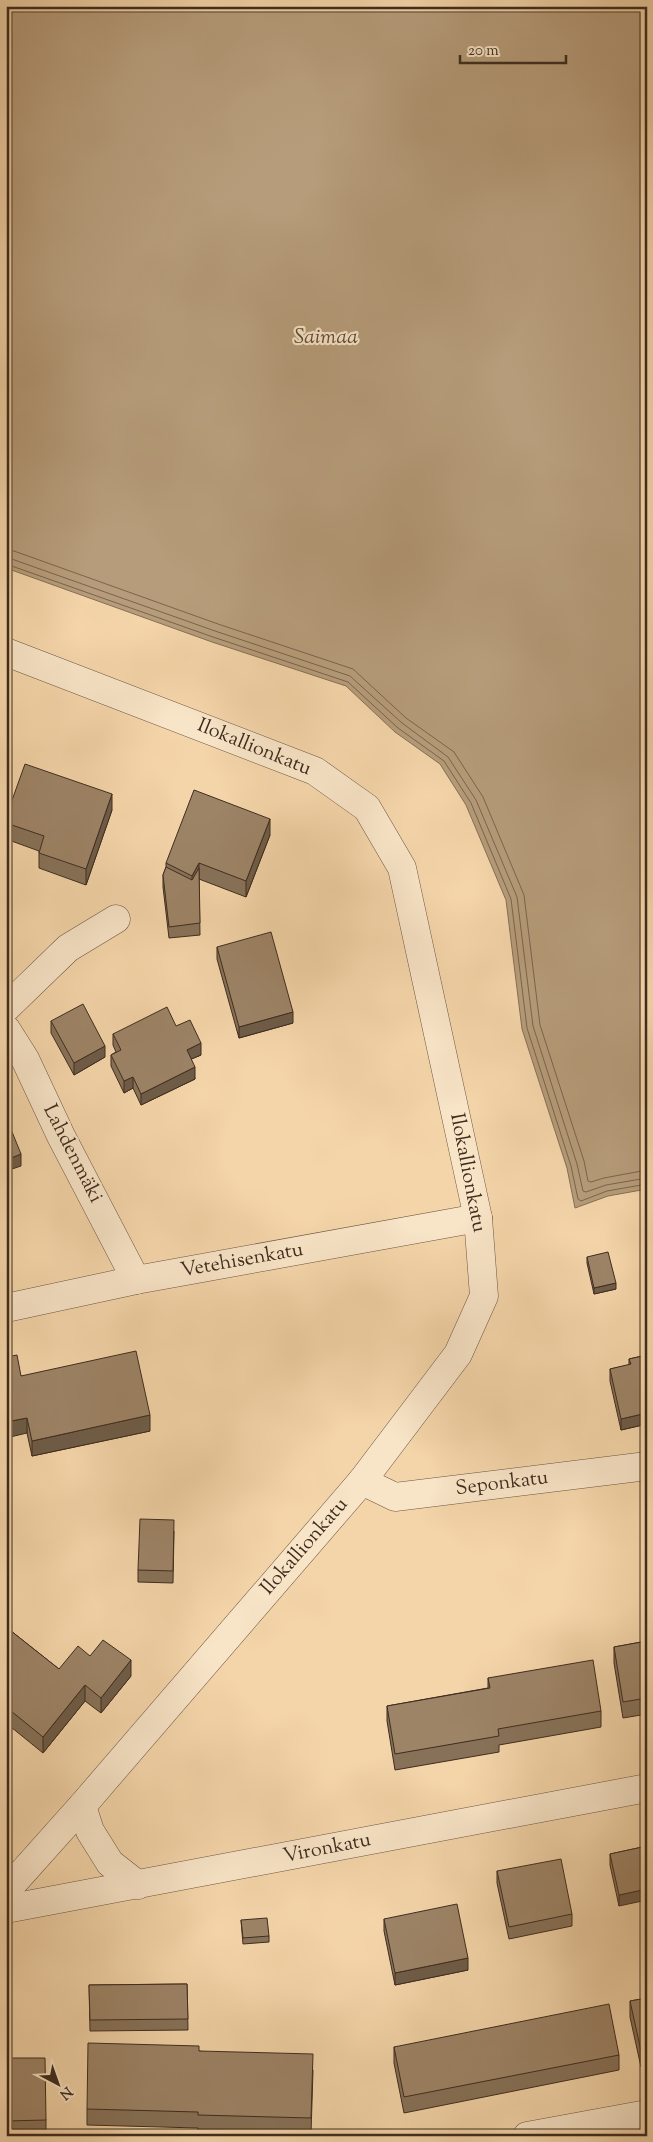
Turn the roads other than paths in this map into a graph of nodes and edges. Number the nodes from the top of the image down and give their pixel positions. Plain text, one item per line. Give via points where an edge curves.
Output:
1 (6, 652) edge
2 (116, 919) dead end
3 (6, 1008) edge
4 (6, 1029) edge
5 (478, 1218) junction
6 (136, 1280) junction
7 (6, 1308) edge
8 (647, 1466) edge
9 (362, 1481) junction
10 (647, 1788) edge
11 (82, 1806) junction
12 (138, 1885) junction
13 (6, 1891) edge
14 (6, 1909) edge
15 (647, 2114) edge
16 (527, 2136) edge

1 - 5 street, Ilokallionkatu via 314,771 367,808 402,868
2 - 3 street via 68,948
4 - 6 street, Lahdenmäki via 25,1059
5 - 6 street, Vetehisenkatu
5 - 9 street, Ilokallionkatu via 484,1296 458,1354
6 - 7 street, Vetehisenkatu
8 - 9 street, Seponkatu via 395,1497
9 - 11 street, Ilokallionkatu
10 - 12 street, Vironkatu
11 - 12 street via 90,1831 110,1863
11 - 13 street, Ilokallionkatu
12 - 14 street, Vironkatu
15 - 16 street

